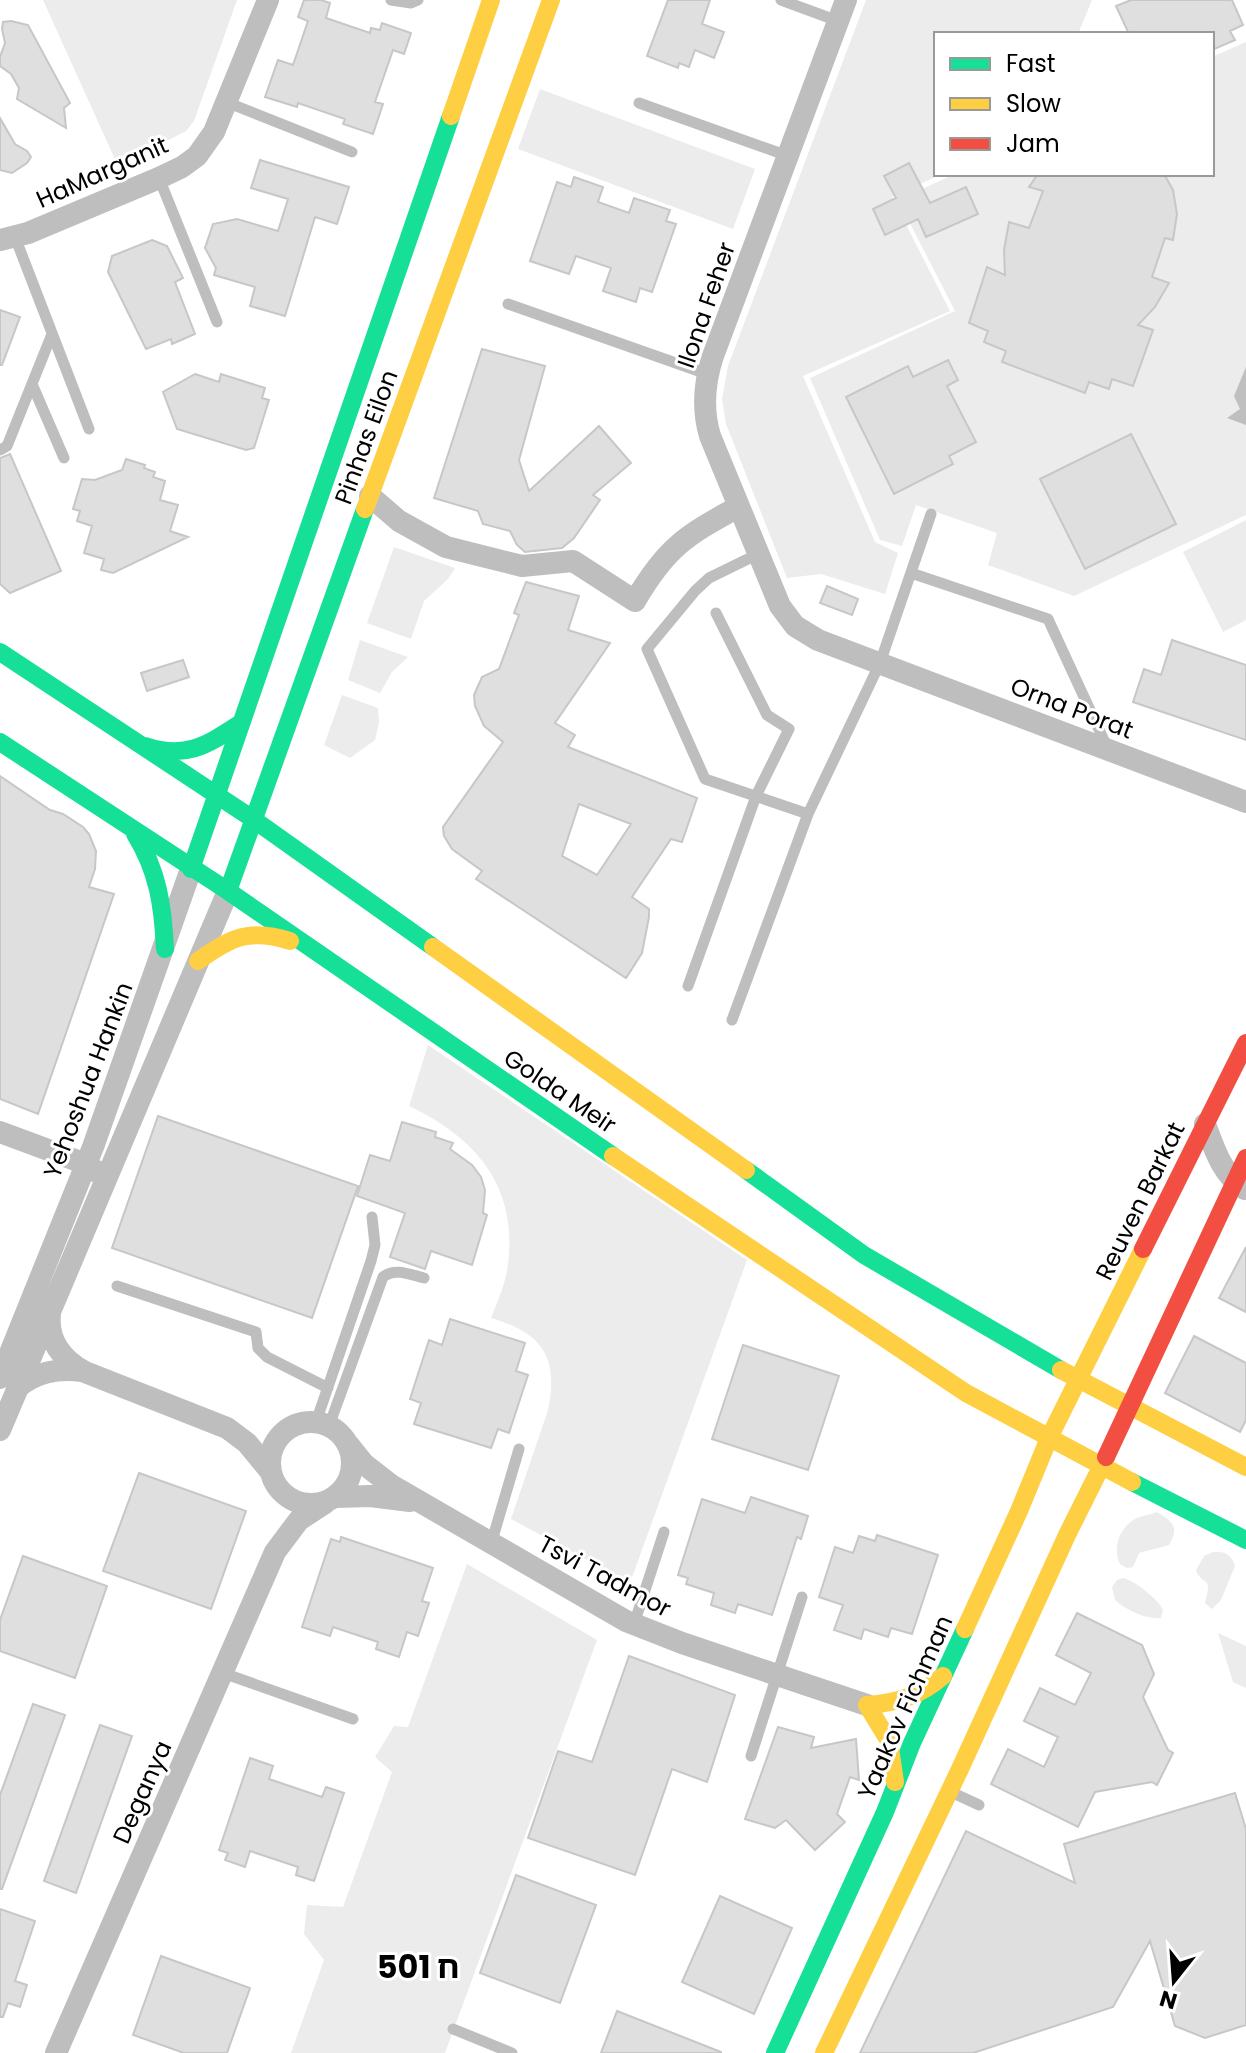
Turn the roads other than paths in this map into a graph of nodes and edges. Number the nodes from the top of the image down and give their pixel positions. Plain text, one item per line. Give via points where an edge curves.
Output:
1 (268, 0) edge
2 (391, 0) edge
3 (418, 0) edge
4 (491, 0) edge
5 (551, 0) edge
6 (781, 0) edge
7 (846, 0) edge
8 (838, 21) junction
9 (226, 102) junction
10 (639, 103) dead end
11 (352, 152) dead end
12 (788, 156) junction
13 (159, 178) junction
14 (8, 239) edge
15 (508, 304) dead end
16 (217, 322) dead end
17 (52, 334) junction
18 (707, 374) junction
19 (32, 384) junction
20 (89, 429) dead end
21 (0, 450) edge
22 (64, 458) dead end
23 (370, 496) junction
24 (738, 507) junction
25 (931, 514) dead end
26 (758, 554) junction
27 (911, 573) junction
28 (716, 613) dead end
29 (0, 652) edge
30 (880, 663) junction
31 (241, 723) junction
32 (128, 738) junction
33 (280, 740) junction
34 (0, 742) edge
35 (1108, 750) junction
36 (215, 796) junction
37 (756, 796) junction
38 (279, 800) dead end
39 (1246, 802) edge
40 (808, 814) junction
41 (253, 819) junction
42 (291, 824) dead end
43 (131, 828) junction
44 (191, 869) junction
45 (341, 882) junction
46 (228, 891) junction
47 (165, 949) junction
48 (321, 956) junction
49 (198, 961) junction
50 (688, 986) dead end
51 (732, 1020) dead end
52 (1246, 1043) edge
53 (1205, 1124) junction
54 (0, 1132) edge
55 (1246, 1158) edge
56 (81, 1162) junction
57 (1240, 1185) edge
58 (102, 1191) junction
59 (372, 1217) dead end
60 (424, 1278) dead end
61 (117, 1286) dead end
62 (50, 1313) junction
63 (85, 1372) junction
64 (1077, 1380) junction
65 (8, 1384) edge
66 (328, 1388) junction
67 (1131, 1408) junction
68 (323, 1424) junction
69 (291, 1427) junction
70 (227, 1428) junction
71 (0, 1430) edge
72 (1049, 1438) junction
73 (348, 1444) junction
74 (519, 1449) dead end
75 (1102, 1467) junction
76 (1246, 1467) edge
77 (272, 1477) junction
78 (330, 1500) junction
79 (419, 1502) junction
80 (664, 1532) dead end
81 (1246, 1540) edge
82 (491, 1544) junction
83 (275, 1552) junction
84 (802, 1597) dead end
85 (634, 1624) junction
86 (223, 1673) junction
87 (776, 1675) junction
88 (943, 1676) junction
89 (867, 1705) junction
90 (353, 1719) dead end
91 (751, 1756) dead end
92 (895, 1784) junction
93 (949, 1791) junction
94 (979, 1805) dead end
95 (453, 2029) dead end
96 (56, 2053) edge
97 (512, 2053) edge
98 (775, 2053) edge
99 (824, 2053) edge

1 - 9 street, HaMarganit
2 - 3 lane
4 - 31 street, Pinhas Eilon
5 - 23 street, Pinhas Eilon
6 - 8 lane
7 - 8 street, Ilona Feher
8 - 12 street, Ilona Feher
9 - 11 lane
9 - 13 street, HaMarganit via 197,156
10 - 12 lane
12 - 18 street, Ilona Feher
13 - 14 street, HaMarganit
13 - 16 lane
14 - 17 lane
15 - 18 lane
17 - 19 lane
17 - 20 lane
18 - 24 street, Ilona Feher via 707,428
19 - 21 lane via 7,446
19 - 22 lane
23 - 24 street via 399,521 446,547 522,566 573,561 635,601 666,554
23 - 33 street, Pinhas Eilon
24 - 26 street, Ilona Feher
25 - 27 lane
26 - 30 street, Ilona Feher via 780,606 795,626
26 - 37 lane via 709,578 647,649 705,779
27 - 30 lane
27 - 35 lane via 1048,619
28 - 37 lane via 767,715 789,729
29 - 32 street, Golda Meir
30 - 35 street, Orna Porat
30 - 40 lane
31 - 32 street via 191,752 153,749
31 - 36 street, Pinhas Eilon
32 - 36 street, Golda Meir
33 - 38 street via 275,787
33 - 41 street, Pinhas Eilon
34 - 43 street, Golda Meir
35 - 39 street, Orna Porat
36 - 41 street, Golda Meir
36 - 44 street, Yehoshua Hankin
37 - 40 lane
37 - 50 lane
40 - 51 lane
41 - 45 street, Golda Meir
41 - 46 street, Pinhas Eilon
42 - 45 street
43 - 44 street, Golda Meir
43 - 47 street via 147,851 160,886
44 - 46 street, Golda Meir
44 - 47 street, Yehoshua Hankin
45 - 64 street, Golda Meir via 864,1255
46 - 48 street, Golda Meir
46 - 49 street, Yehoshua Hankin
47 - 56 street, Yehoshua Hankin
48 - 49 street via 260,933 233,938
48 - 72 street, Golda Meir via 798,1283 966,1393
49 - 58 street, Yehoshua Hankin
52 - 53 street, Reuven Barkat
53 - 57 street via 1221,1164
53 - 64 street, Reuven Barkat
54 - 56 street
55 - 57 street
56 - 58 street via 101,1175
56 - 65 street, Yehoshua Hankin
57 - 67 street
58 - 62 street, Yehoshua Hankin
59 - 66 lane via 371,1261
60 - 68 lane via 396,1271 383,1277
61 - 66 lane via 256,1332 258,1348 267,1357
62 - 63 street via 54,1343
62 - 65 street, Yehoshua Hankin
63 - 65 street via 47,1372
63 - 70 street
64 - 67 street, Golda Meir
64 - 72 street, Yaakov Fichman
65 - 71 street, Yehoshua Hankin
66 - 68 lane
67 - 75 street
67 - 76 street, Golda Meir
68 - 69 street
68 - 73 street
69 - 70 street via 256,1432
69 - 77 street via 274,1445
70 - 77 street via 247,1443
72 - 75 street, Golda Meir
72 - 88 street, Yaakov Fichman
73 - 78 street via 348,1482
73 - 79 street, Tsvi Tadmor via 377,1475
74 - 82 lane
75 - 81 street, Golda Meir
75 - 93 street
77 - 78 street via 292,1501
77 - 83 street, Deganya via 280,1510
78 - 79 street, Tsvi Tadmor via 370,1496
78 - 83 street, Deganya via 295,1525
79 - 82 street, Tsvi Tadmor
80 - 85 lane
82 - 85 street, Tsvi Tadmor
83 - 86 street, Deganya
84 - 87 lane
85 - 87 street, Tsvi Tadmor
86 - 90 lane
86 - 96 street, Deganya
87 - 89 street, Tsvi Tadmor
87 - 91 lane
88 - 89 street via 915,1697
88 - 92 street, Yaakov Fichman
89 - 92 street via 889,1738
92 - 98 street, Yaakov Fichman
93 - 94 lane
93 - 99 street
95 - 97 lane

